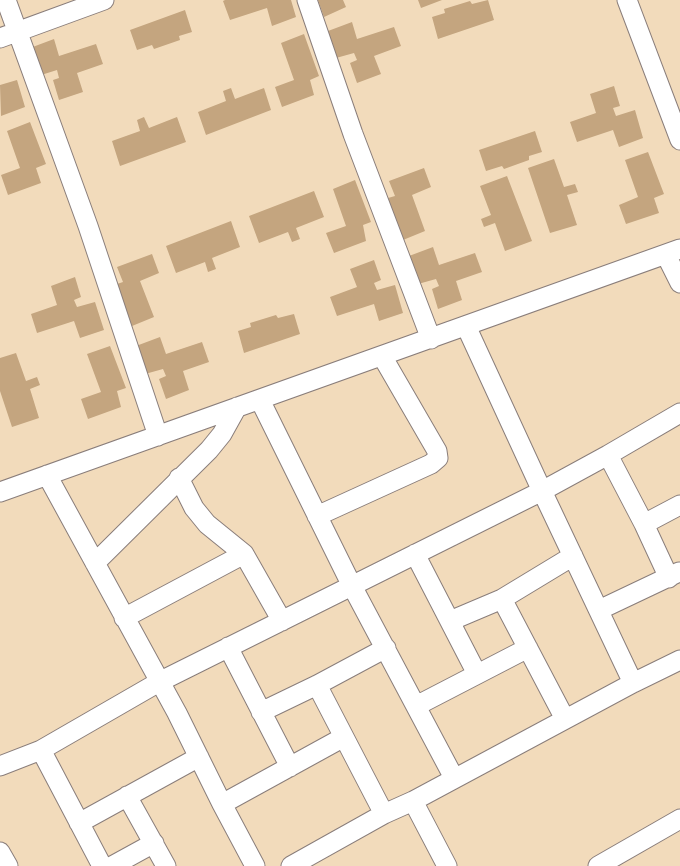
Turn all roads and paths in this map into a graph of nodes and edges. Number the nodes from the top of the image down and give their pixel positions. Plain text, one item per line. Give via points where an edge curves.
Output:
1 (6, 0) edge
2 (104, 0) edge
3 (307, 0) edge
4 (627, 0) edge
5 (8, 35) edge
6 (680, 140) edge
7 (673, 252) edge
8 (680, 283) edge
9 (466, 326) junction
10 (431, 338) junction
11 (382, 356) junction
12 (260, 400) junction
13 (237, 407) junction
14 (680, 413) edge
15 (158, 436) junction
16 (608, 455) junction
17 (48, 475) junction
18 (179, 478) junction
19 (542, 491) junction
20 (0, 492) edge
21 (680, 505) edge
22 (317, 516) junction
23 (644, 524) junction
24 (244, 554) junction
25 (415, 554) junction
26 (572, 556) junction
27 (95, 563) junction
28 (675, 575) edge
29 (352, 586) junction
30 (502, 599) junction
31 (599, 610) junction
32 (124, 618) junction
33 (282, 621) junction
34 (450, 621) junction
35 (228, 647) junction
36 (386, 648) junction
37 (528, 648) junction
38 (679, 662) edge
39 (477, 674) junction
40 (159, 682) junction
41 (633, 682) junction
42 (317, 685) junction
43 (416, 706) junction
44 (261, 712) junction
45 (565, 719) junction
46 (344, 737) junction
47 (41, 750) junction
48 (199, 757) junction
49 (0, 766) edge
50 (290, 767) junction
51 (454, 778) junction
52 (127, 796) junction
53 (412, 801) junction
54 (222, 804) junction
55 (384, 814) junction
56 (680, 819) edge
57 (79, 823) junction
58 (154, 843) junction
59 (0, 853) edge
60 (8, 866) edge
61 (102, 866) edge
62 (112, 866) edge
63 (166, 866) edge
64 (256, 866) edge
65 (291, 866) edge
66 (447, 866) edge
67 (598, 866) edge

1 - 5 street
2 - 5 street
3 - 10 street via 353,134
4 - 6 street
5 - 15 street via 88,226
7 - 8 street
7 - 9 street
9 - 10 street
9 - 19 street
10 - 11 street
11 - 12 street
11 - 22 street via 438,458
12 - 13 street
12 - 22 street
13 - 15 street
13 - 18 street via 209,450
14 - 16 street
15 - 17 street
16 - 19 street
16 - 23 street
17 - 20 street
17 - 27 street
18 - 24 street via 194,508 207,524
18 - 27 street
19 - 25 street
19 - 26 street
21 - 23 street
22 - 29 street
23 - 28 street
24 - 32 street
24 - 33 street
25 - 29 street
25 - 34 street
26 - 30 street
26 - 31 street
27 - 32 street
28 - 31 street
29 - 33 street
29 - 36 street
30 - 34 street
30 - 37 street
31 - 41 street
32 - 40 street
33 - 35 street
34 - 39 street
35 - 40 street
35 - 44 street
36 - 42 street
36 - 43 street
37 - 39 street
37 - 45 street
38 - 41 street
39 - 43 street
40 - 47 street
40 - 48 street
41 - 45 street
42 - 44 street
42 - 46 street
43 - 51 street
44 - 50 street
45 - 51 street
46 - 50 street
46 - 55 street
47 - 49 street
47 - 57 street
48 - 52 street
48 - 54 street
50 - 54 street
51 - 53 street
52 - 57 street
52 - 58 street
53 - 55 street
53 - 66 street
54 - 64 street
55 - 65 street
56 - 67 street
57 - 61 street
58 - 62 street
58 - 63 street
59 - 60 street

